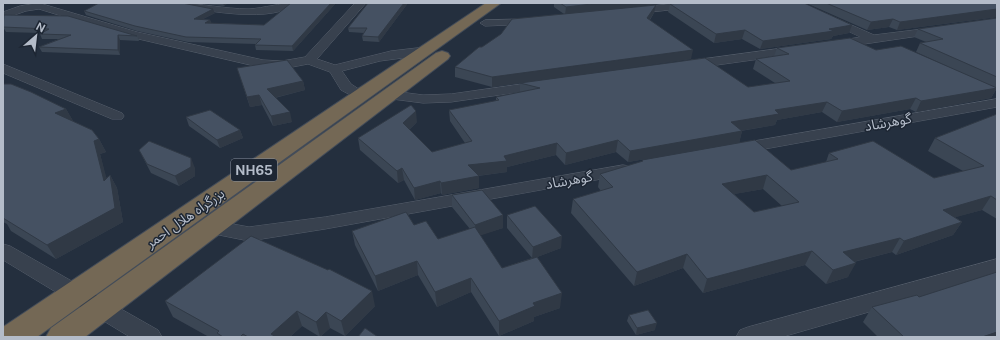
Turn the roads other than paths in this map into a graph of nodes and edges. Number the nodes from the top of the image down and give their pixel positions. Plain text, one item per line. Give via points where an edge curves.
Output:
1 (182, 3) edge
2 (290, 3) edge
3 (361, 3) edge
4 (495, 3) edge
5 (513, 3) edge
6 (705, 3) edge
7 (794, 3) edge
8 (626, 12) edge
9 (3, 16) edge
10 (539, 22) edge
11 (485, 23) junction
12 (951, 28) edge
13 (873, 40) junction
14 (826, 46) edge
15 (810, 48) edge
16 (895, 49) edge
17 (425, 51) junction
18 (309, 60) junction
19 (677, 66) edge
20 (3, 68) edge
21 (335, 69) junction
22 (552, 84) edge
23 (362, 95) junction
24 (392, 95) junction
25 (995, 97) edge
26 (117, 116) dead end
27 (724, 152) edge
28 (638, 167) edge
29 (211, 228) junction
30 (3, 251) edge
31 (997, 267) edge
32 (76, 294) junction
33 (101, 309) junction
34 (13, 337) edge
35 (62, 337) edge
36 (150, 337) edge
37 (748, 337) edge

1 - 2 street via 244,12 277,8
3 - 18 street
4 - 17 highway, بزرگراه هلال احمر / NH65
5 - 11 highway, بزرگراه هلال احمر / NH65
6 - 8 street
7 - 13 street
9 - 18 street via 24,8 39,6 134,35 263,64 282,65
10 - 11 street
11 - 24 highway, بزرگراه هلال احمر / NH65
12 - 13 street
13 - 14 street
13 - 16 street
15 - 19 street
17 - 21 street via 358,60
17 - 23 highway, بزرگراه هلال احمر / NH65
18 - 21 street
20 - 26 street
21 - 23 street via 346,87
22 - 24 street via 452,98 423,99
23 - 32 highway, بزرگراه هلال احمر / NH65
24 - 29 highway, بزرگراه هلال احمر / NH65
25 - 27 street, گوهرشاد
28 - 29 street, گوهرشاد via 310,226 249,234
29 - 33 highway, بزرگراه هلال احمر / NH65
30 - 32 street
31 - 37 street
32 - 33 street
32 - 34 highway, بزرگراه هلال احمر / NH65
33 - 35 highway, بزرگراه هلال احمر / NH65
33 - 36 street

